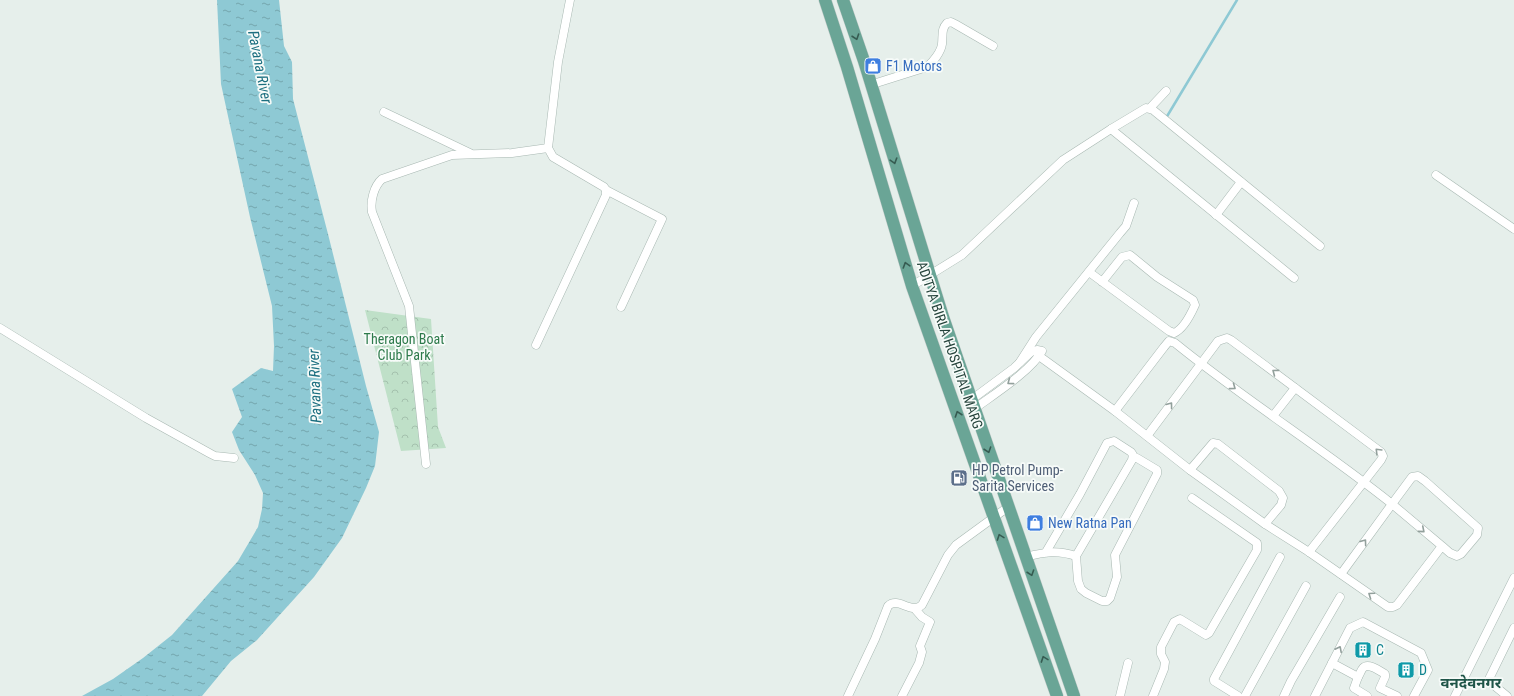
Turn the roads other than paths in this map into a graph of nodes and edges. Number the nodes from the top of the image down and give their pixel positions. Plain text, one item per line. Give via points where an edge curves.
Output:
1 (570, 0) edge
2 (825, 0) edge
3 (843, 0) edge
4 (992, 46) dead end
5 (864, 61) junction
6 (847, 67) junction
7 (870, 85) junction
8 (1166, 91) dead end
9 (1150, 108) junction
10 (384, 112) dead end
11 (1111, 129) junction
12 (548, 148) junction
13 (473, 154) junction
14 (1436, 174) dead end
15 (900, 182) junction
16 (1241, 182) junction
17 (883, 188) junction
18 (606, 190) junction
19 (1134, 203) dead end
20 (1216, 215) junction
21 (1514, 229) edge
22 (1320, 246) dead end
23 (1089, 272) junction
24 (929, 274) junction
25 (1294, 278) dead end
26 (1102, 282) junction
27 (912, 286) junction
28 (621, 307) dead end
29 (0, 328) edge
30 (536, 345) dead end
31 (1039, 356) junction
32 (1020, 362) junction
33 (1201, 364) junction
34 (1026, 369) junction
35 (1296, 388) junction
36 (972, 404) junction
37 (1115, 411) junction
38 (1273, 416) junction
39 (1147, 436) junction
40 (234, 458) dead end
41 (1137, 458) dead end
42 (426, 464) dead end
43 (1190, 470) junction
44 (1364, 482) junction
45 (1192, 498) dead end
46 (1392, 504) junction
47 (1008, 507) junction
48 (993, 517) junction
49 (1264, 524) junction
50 (1442, 546) junction
51 (1046, 552) junction
52 (1309, 552) junction
53 (1076, 556) junction
54 (1280, 556) dead end
55 (1025, 557) junction
56 (1341, 574) junction
57 (1514, 578) edge
58 (1306, 586) dead end
59 (1340, 597) dead end
60 (915, 609) junction
61 (1514, 628) edge
62 (1128, 663) dead end
63 (1332, 663) junction
64 (1358, 677) junction
65 (1380, 688) junction
66 (848, 696) edge
67 (902, 696) edge
68 (1057, 696) edge
69 (1074, 696) edge
70 (1120, 696) edge
71 (1153, 696) edge
72 (1238, 696) edge
73 (1245, 696) edge
74 (1284, 696) edge
75 (1315, 696) edge
76 (1367, 696) edge
77 (1376, 696) edge
78 (1396, 696) edge
79 (1414, 696) edge
80 (1455, 696) edge
81 (1507, 696) edge

1 - 12 street via 558,62
2 - 6 main road, ADITYA BIRLA HOSPITAL MARG
3 -> 5 main road, ADITYA BIRLA HOSPITAL MARG
4 - 7 street via 955,24 947,23 943,30 942,45 931,64
5 - 6 main road
5 - 7 main road, ADITYA BIRLA HOSPITAL MARG
6 - 17 main road, ADITYA BIRLA HOSPITAL MARG
7 -> 15 main road, ADITYA BIRLA HOSPITAL MARG
8 - 9 street
9 - 11 street via 1143,109
9 - 16 street
10 - 13 street
11 - 20 street
11 - 24 street via 1063,160 962,255
12 - 13 street via 512,153
12 - 18 street via 554,157 601,184
13 - 42 street via 452,155 382,179 378,182 371,206 409,306
14 - 21 street
15 - 17 main road
15 - 24 main road, ADITYA BIRLA HOSPITAL MARG
16 - 20 street
16 - 22 street
27 -> 17 main road, ADITYA BIRLA HOSPITAL MARG
18 - 28 street via 662,219
18 - 30 street
19 - 23 street via 1126,226
20 - 25 street
23 - 26 street
23 - 32 street via 1036,337
24 - 27 street
24 - 36 main road, ADITYA BIRLA HOSPITAL MARG
26 - 26 street via 1122,257 1130,255 1157,277 1193,300 1195,305 1192,313 1174,333
48 -> 27 main road, ADITYA BIRLA HOSPITAL MARG
29 - 40 street via 146,418 215,456
31 - 32 street via 1042,351 1030,352
31 - 34 street
31 - 37 street
32 - 34 street
32 - 36 street
35 -> 33 street via 1227,338 1218,341
33 - 37 street via 1169,341
33 -> 38 street
39 -> 33 street
34 -> 36 street
35 - 38 street
44 -> 35 street via 1381,460 1381,452
36 -> 47 main road, ADITYA BIRLA HOSPITAL MARG
37 - 39 street
38 - 44 street
39 - 43 street
41 - 53 street via 1157,470 1157,474 1115,555 1117,577 1110,598 1106,601 1081,589
43 - 49 street
43 - 49 street via 1213,443 1218,444 1279,491 1283,498 1281,505
44 - 46 street
44 - 52 street
45 - 71 street via 1257,543 1257,550 1209,633 1206,635 1180,619 1174,622 1161,647 1164,669
46 -> 50 street
46 - 50 street via 1412,477 1418,476 1478,528 1477,535 1461,554 1450,554
56 -> 46 street
47 - 48 street
47 - 55 main road, ADITYA BIRLA HOSPITAL MARG
48 - 60 street via 956,545 948,555 922,605
68 -> 48 main road, ADITYA BIRLA HOSPITAL MARG
49 - 52 street
50 -> 56 street via 1393,607 1388,607
51 - 53 street via 1064,552
51 - 53 street via 1107,443 1114,441 1133,455
51 - 55 street
52 - 56 street
54 - 72 street via 1214,679 1214,682
55 -> 69 main road, ADITYA BIRLA HOSPITAL MARG
57 - 80 street
58 - 73 street
59 - 74 street
60 - 66 street via 895,602 888,606
60 - 67 street via 930,622 920,646 922,652 919,664
61 - 81 street via 1489,679
62 - 70 street
63 - 64 street
63 - 75 street
63 -> 79 street via 1350,628 1363,622 1421,653 1428,670
64 - 65 street via 1363,667 1369,666 1385,674
64 - 76 street via 1354,688
65 - 77 street
65 - 78 street

